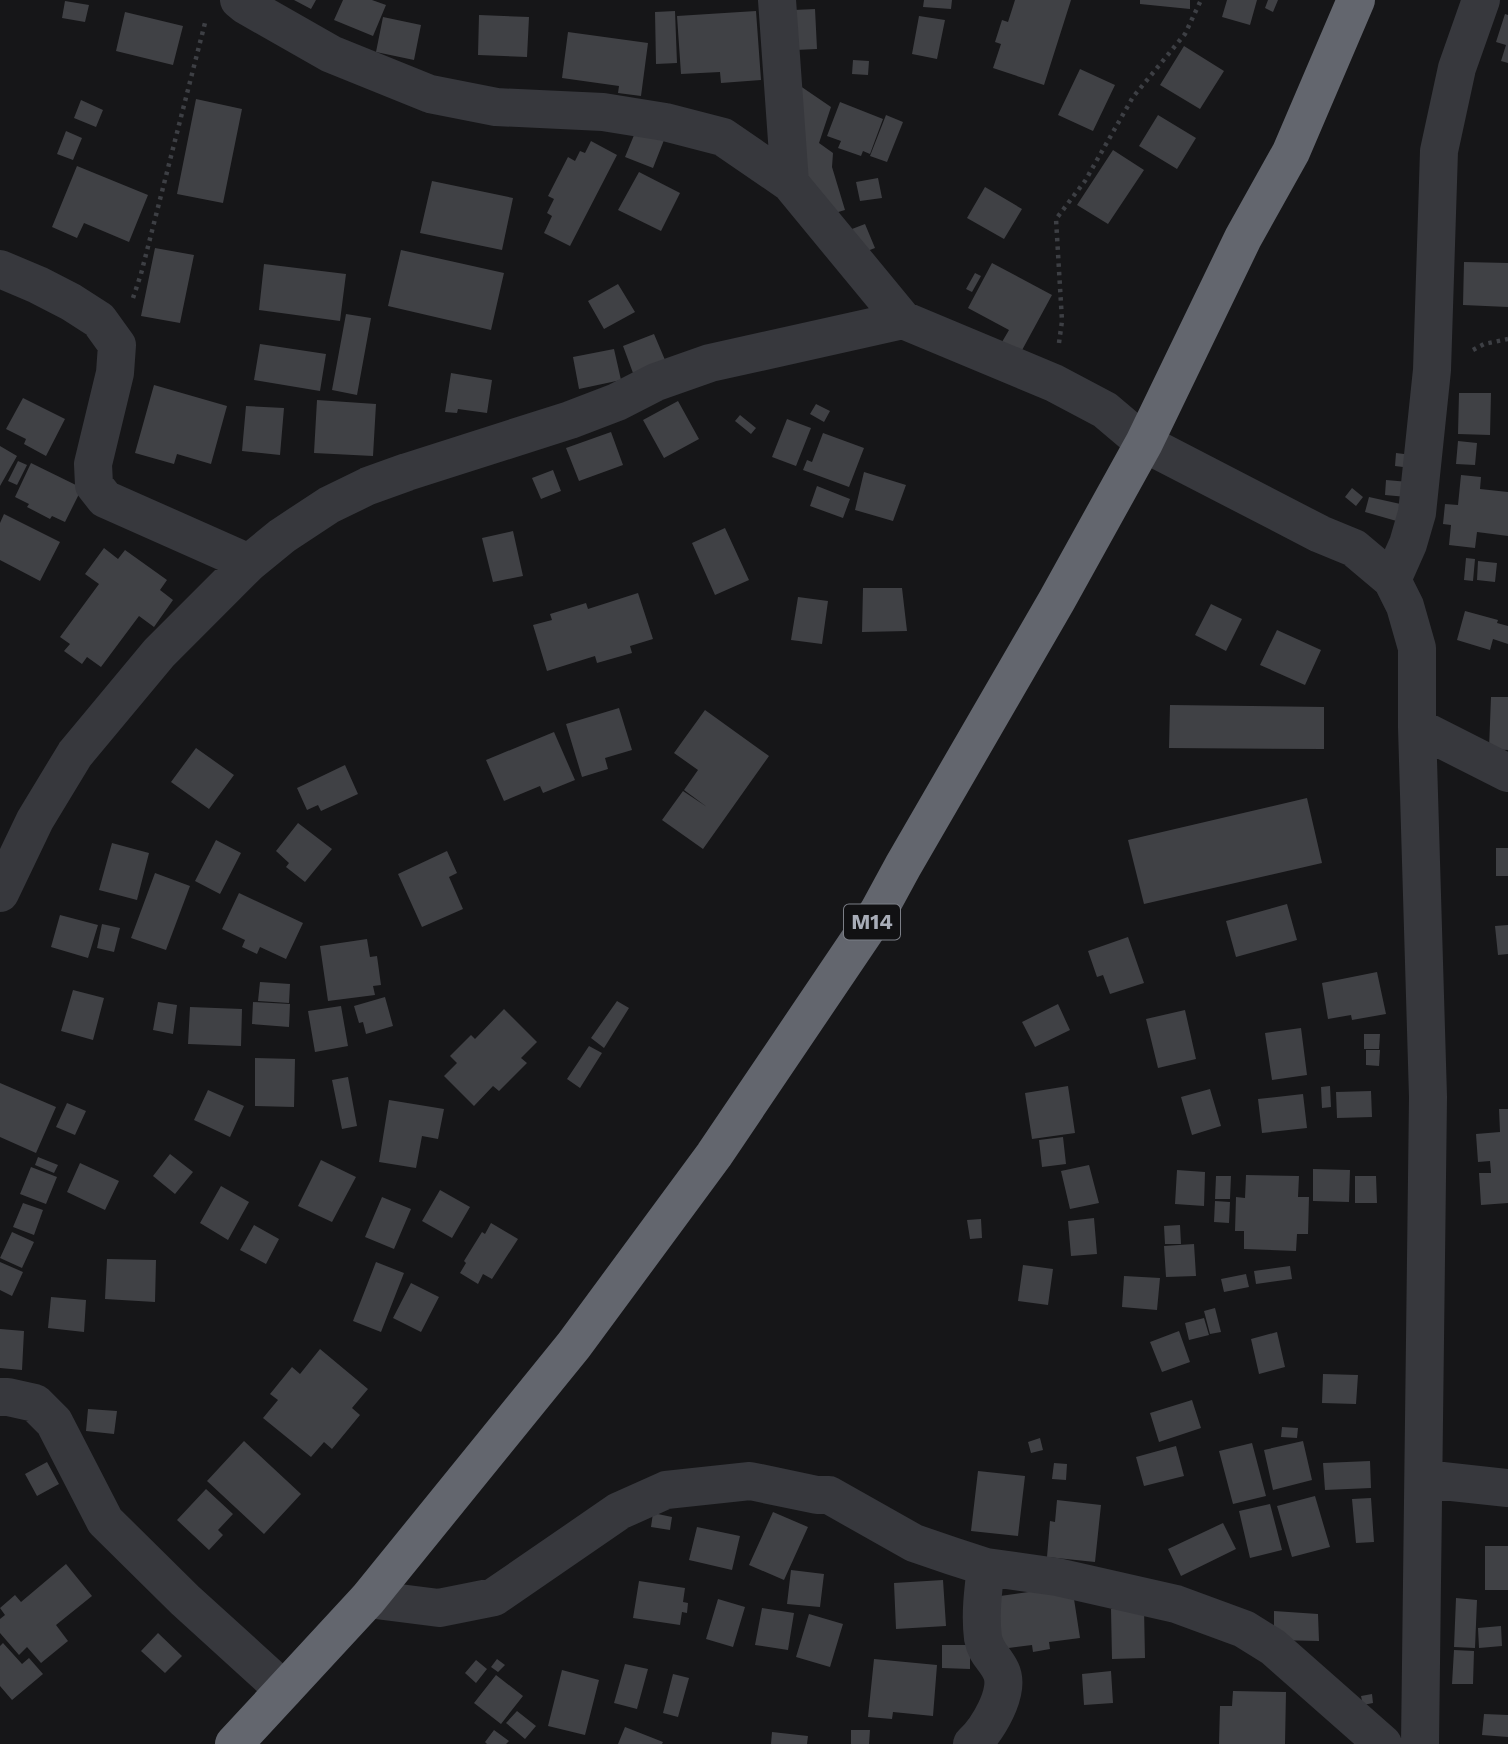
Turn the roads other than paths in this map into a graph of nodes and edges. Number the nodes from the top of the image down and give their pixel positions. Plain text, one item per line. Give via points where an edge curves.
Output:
1 (777, 0) edge
2 (1356, 0) edge
3 (1481, 0) edge
4 (235, 5) edge
5 (790, 183) junction
6 (0, 269) edge
7 (903, 320) junction
8 (1144, 443) junction
9 (249, 563) junction
10 (1392, 580) junction
11 (1417, 727) junction
12 (1508, 773) edge
13 (0, 893) edge
14 (0, 1397) edge
15 (1424, 1479) junction
16 (1508, 1488) edge
17 (986, 1567) junction
18 (369, 1599) junction
19 (284, 1690) junction
20 (234, 1744) edge
21 (972, 1744) edge
22 (1383, 1744) edge
23 (1420, 1744) edge

1 - 5 street
2 - 8 highway, M14 via 1291,152 1243,238
3 - 10 street via 1457,68 1439,151 1433,370 1418,513
4 - 5 street via 331,54 430,94 496,107 603,112 666,122 723,137
5 - 7 street
6 - 9 street via 90,314 117,345 115,373 93,464 94,485 105,499
7 - 8 street via 1054,383 1105,410
7 - 9 street via 710,363 570,420 368,486 329,505
8 - 10 street via 1354,548
8 - 18 highway, M14 via 871,924 714,1155 574,1345
9 - 13 street via 159,653 75,754
10 - 11 street via 1417,648
11 - 12 street
11 - 15 street via 1428,1097
14 - 19 street via 35,1403 54,1422 105,1521
15 - 16 street
15 - 23 street
17 - 18 street via 914,1543 830,1495 750,1481 666,1490 619,1511 494,1597 439,1608
17 - 21 street via 983,1637 986,1652 1003,1673 1004,1689
17 - 22 street via 1057,1577 1176,1604 1244,1629 1273,1647
18 - 19 highway, M14
19 - 20 highway, M14

